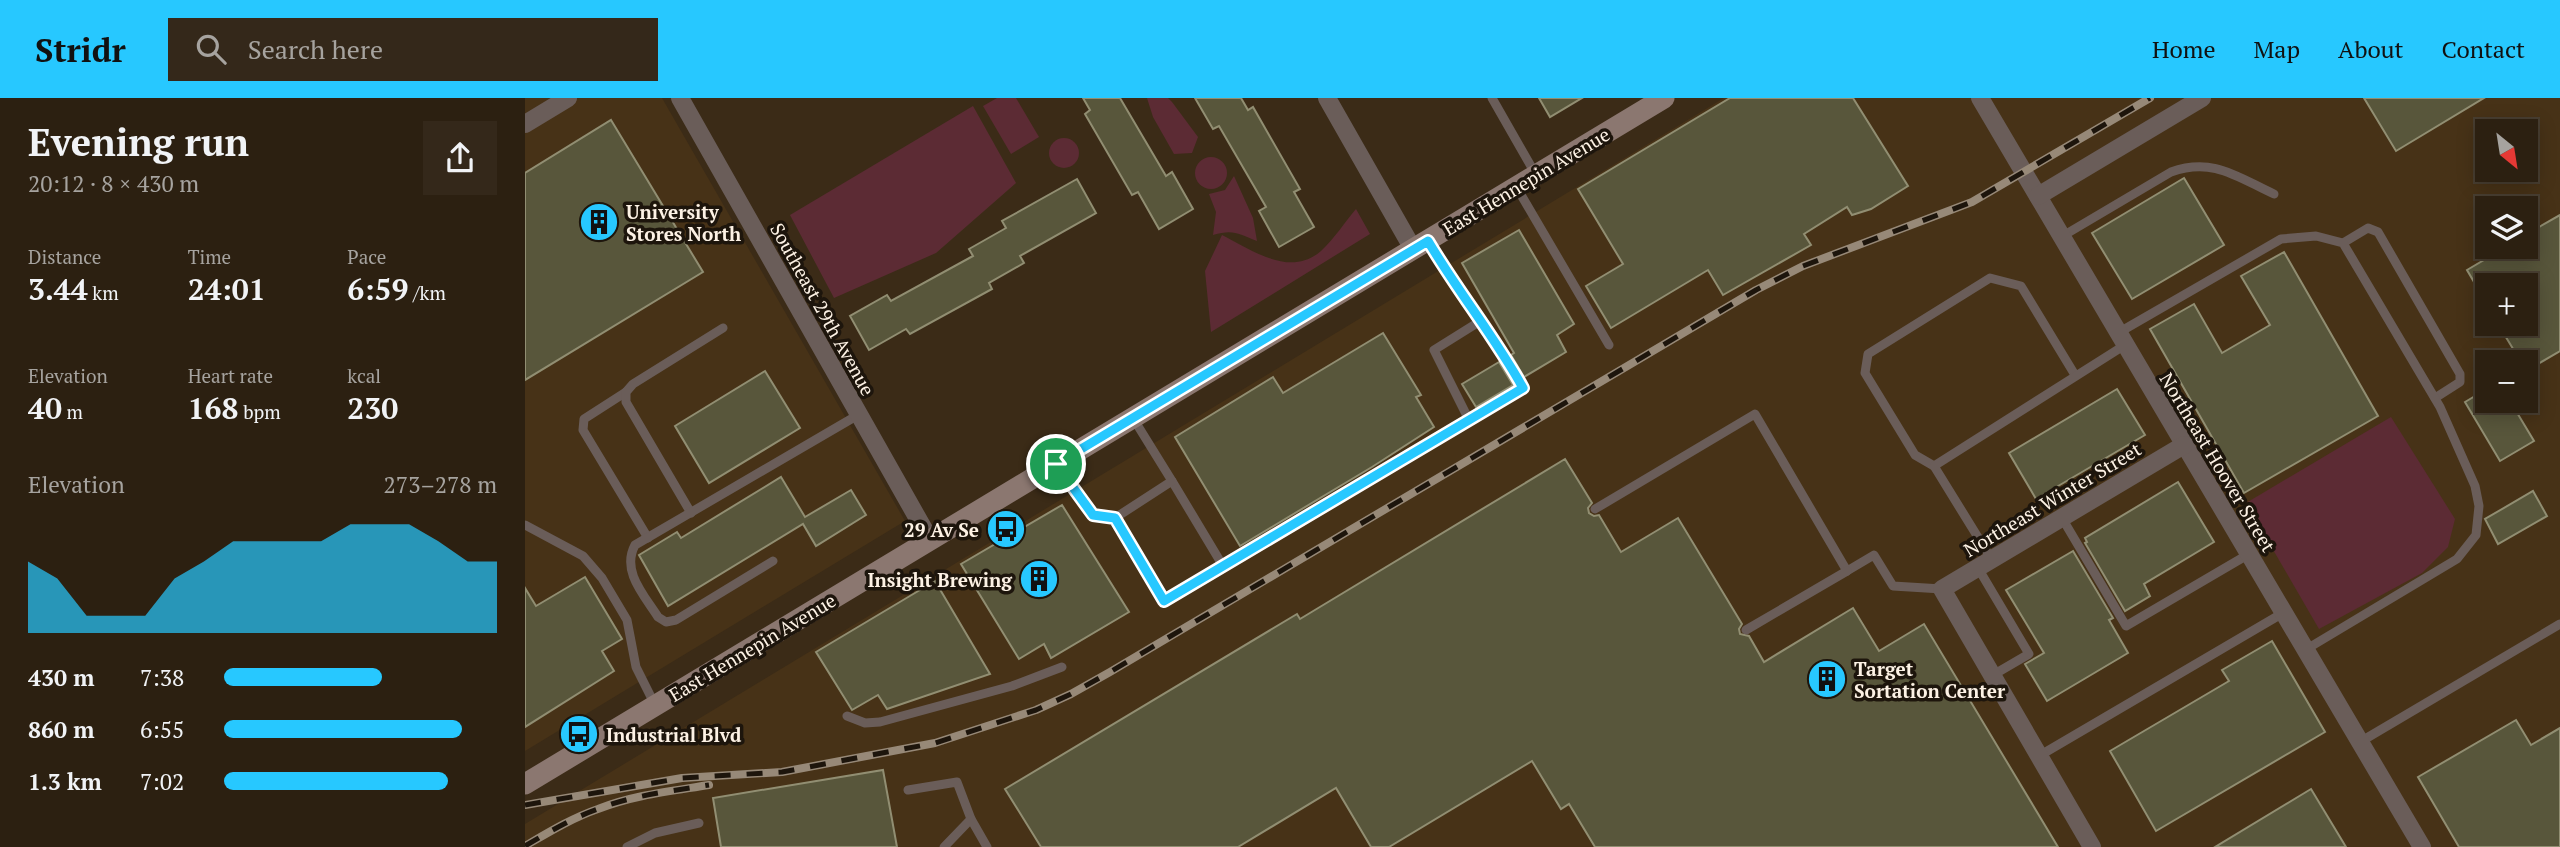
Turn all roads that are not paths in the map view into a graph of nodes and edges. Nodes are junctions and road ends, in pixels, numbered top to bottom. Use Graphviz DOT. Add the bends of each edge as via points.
graph roads {
  1 [pos="568,98"];
  2 [pos="680,98"];
  3 [pos="1327,98"];
  4 [pos="1492,98"];
  5 [pos="1980,98"];
  6 [pos="2202,98"];
  7 [pos="1658,99"];
  8 [pos="527,119"];
  9 [pos="1536,175"];
  10 [pos="1517,187"];
  11 [pos="2274,194"];
  12 [pos="2038,196"];
  13 [pos="2061,237"];
  14 [pos="2343,243"];
  15 [pos="1420,245"];
  16 [pos="1482,320"];
  17 [pos="723,328"];
  18 [pos="2122,339"];
  19 [pos="1609,345"];
  20 [pos="2075,375"];
  21 [pos="626,392"];
  22 [pos="2435,398"];
  23 [pos="858,415"];
  24 [pos="1133,418"];
  25 [pos="1469,420"];
  26 [pos="2184,445"];
  27 [pos="1056,464"];
  28 [pos="1934,466"];
  29 [pos="1172,481"];
  30 [pos="1595,509"];
  31 [pos="691,513"];
  32 [pos="2062,517"];
  33 [pos="1115,518"];
  34 [pos="525,525"];
  35 [pos="648,538"];
  36 [pos="930,540"];
  37 [pos="2249,554"];
  38 [pos="773,561"];
  39 [pos="1985,564"];
  40 [pos="1223,566"];
  41 [pos="1847,571"];
  42 [pos="1942,589"];
  43 [pos="2283,613"];
  44 [pos="2560,624"];
  45 [pos="1746,631"];
  46 [pos="2305,650"];
  47 [pos="1062,667"];
  48 [pos="1993,675"];
  49 [pos="655,705"];
  50 [pos="847,716"];
  51 [pos="2360,742"];
  52 [pos="2039,756"];
  53 [pos="525,784"];
  54 [pos="908,790"];
  55 [pos="971,819"];
  56 [pos="699,823"];
  57 [pos="627,847"];
  58 [pos="944,847"];
  59 [pos="987,847"];
  60 [pos="2092,847"];
  61 [pos="2422,847"];
  1 -- 8 [label="street"];
  2 -- 23 [label="street, Southeast 29th Avenue"];
  3 -- 15 [label="street"];
  4 -- 9 [label="lane"];
  5 -- 12 [label="street, Northeast Hoover Street"];
  6 -- 12 [label="street"];
  7 -- 9 [label="main road, East Hennepin Avenue"];
  9 -- 10 [label="main road, East Hennepin Avenue"];
  10 -- 15 [label="main road, East Hennepin Avenue"];
  10 -- 19 [label="lane"];
  11 -- 13 [label="lane" via="2220,169 2190,165"];
  12 -- 13 [label="street, Northeast Hoover Street"];
  13 -- 18 [label="street, Northeast Hoover Street"];
  14 -- 18 [label="lane" via="2316,236 2281,239"];
  14 -- 22 [label="lane"];
  14 -- 22 [label="lane" via="2368,228 2378,232 2460,374 2460,382"];
  15 -- 16 [label="lane"];
  15 -- 24 [label="main road, East Hennepin Avenue"];
  16 -- 25 [label="lane" via="1434,350"];
  16 -- 25 [label="lane" via="1523,388"];
  17 -- 21 [label="lane"];
  18 -- 20 [label="lane"];
  18 -- 26 [label="street, Northeast Hoover Street"];
  20 -- 28 [label="lane"];
  20 -- 28 [label="lane" via="2021,286 1990,278 1868,354 1865,373 1915,455"];
  21 -- 31 [label="lane" via="626,402"];
  21 -- 35 [label="lane" via="584,419 583,430"];
  22 -- 46 [label="lane" via="2475,486 2479,506 2476,535 2457,559"];
  23 -- 31 [label="lane"];
  23 -- 36 [label="street, Southeast 29th Avenue"];
  24 -- 27 [label="main road, East Hennepin Avenue"];
  24 -- 29 [label="lane"];
  25 -- 40 [label="lane"];
  26 -- 32 [label="street, Northeast Winter Street"];
  26 -- 37 [label="street, Northeast Hoover Street"];
  27 -- 33 [label="lane" via="1093,515"];
  27 -- 36 [label="main road, East Hennepin Avenue"];
  28 -- 39 [label="lane"];
  29 -- 33 [label="lane"];
  29 -- 40 [label="lane"];
  30 -- 41 [label="lane" via="1755,414"];
  31 -- 35 [label="lane"];
  32 -- 37 [label="lane" via="2126,626"];
  32 -- 39 [label="street, Northeast Winter Street"];
  33 -- 40 [label="lane" via="1164,601"];
  34 -- 49 [label="lane" via="583,556 602,578 627,620 636,667"];
  35 -- 38 [label="lane" via="635,545 629,566 658,617 666,622"];
  36 -- 49 [label="main road, East Hennepin Avenue"];
  37 -- 43 [label="street, Northeast Hoover Street"];
  39 -- 42 [label="street, Northeast Winter Street"];
  39 -- 48 [label="lane" via="2029,654"];
  41 -- 42 [label="lane" via="1874,555 1893,586"];
  41 -- 45 [label="lane"];
  42 -- 48 [label="street"];
  43 -- 46 [label="street, Northeast Hoover Street"];
  43 -- 52 [label="lane"];
  44 -- 51 [label="lane"];
  46 -- 51 [label="street, Northeast Hoover Street"];
  47 -- 50 [label="lane" via="1012,686 880,722 865,723"];
  48 -- 52 [label="street"];
  49 -- 53 [label="main road, East Hennepin Avenue"];
  51 -- 61 [label="street, Northeast Hoover Street"];
  52 -- 60 [label="street"];
  54 -- 55 [label="lane" via="957,782"];
  55 -- 58 [label="lane"];
  55 -- 59 [label="lane"];
  56 -- 57 [label="lane" via="655,832"];
}
